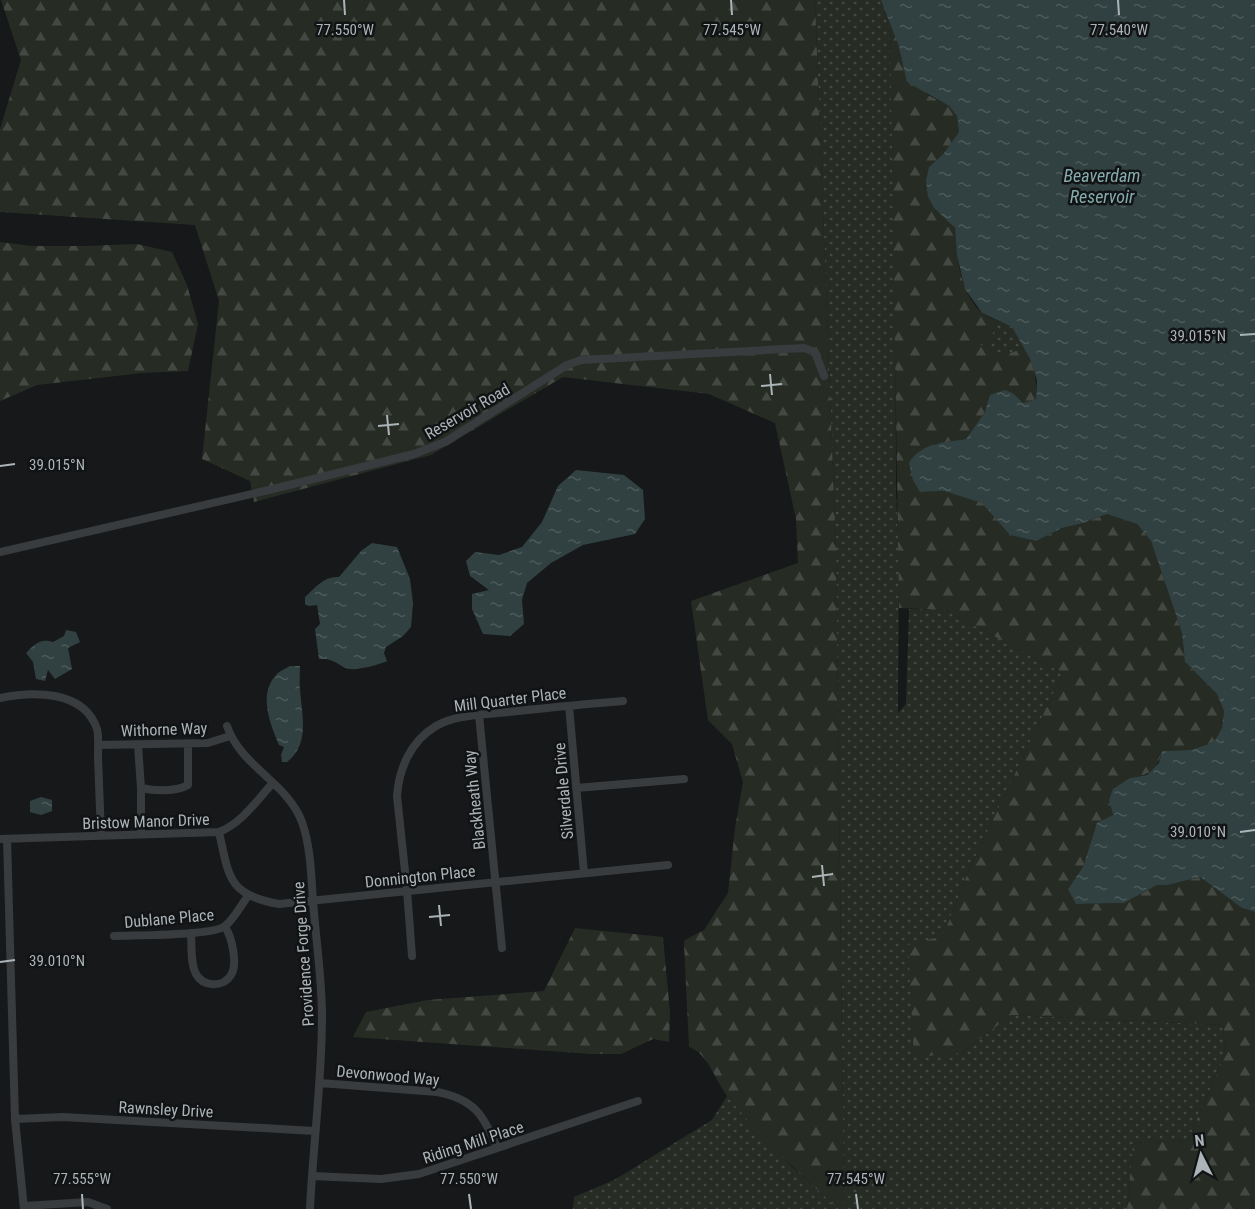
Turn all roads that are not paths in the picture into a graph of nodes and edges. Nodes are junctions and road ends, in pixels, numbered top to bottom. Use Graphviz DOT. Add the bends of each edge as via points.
graph roads {
  1 [pos="824,376"];
  2 [pos="0,552"];
  3 [pos="0,698"];
  4 [pos="623,701"];
  5 [pos="569,706"];
  6 [pos="479,715"];
  7 [pos="227,726"];
  8 [pos="230,736"];
  9 [pos="189,744"];
  10 [pos="98,745"];
  11 [pos="138,745"];
  12 [pos="684,779"];
  13 [pos="273,783"];
  14 [pos="141,788"];
  15 [pos="576,788"];
  16 [pos="219,832"];
  17 [pos="141,834"];
  18 [pos="101,836"];
  19 [pos="4,839"];
  20 [pos="668,865"];
  21 [pos="584,873"];
  22 [pos="496,882"];
  23 [pos="407,890"];
  24 [pos="248,896"];
  25 [pos="313,900"];
  26 [pos="225,927"];
  27 [pos="191,933"];
  28 [pos="114,936"];
  29 [pos="502,948"];
  30 [pos="412,956"];
  31 [pos="0,1004"];
  32 [pos="11,1004"];
  33 [pos="320,1083"];
  34 [pos="638,1101"];
  35 [pos="15,1119"];
  36 [pos="315,1131"];
  37 [pos="497,1148"];
  38 [pos="312,1176"];
  39 [pos="24,1207"];
  40 [pos="107,1209"];
  41 [pos="310,1209"];
  1 -- 2 [label="street, Reservoir Road" via="815,352 804,348 581,360 445,442 414,454"];
  3 -- 10 [label="street" via="52,695 69,700 86,710 97,730"];
  4 -- 5 [label="street, Mill Quarter Place"];
  5 -- 6 [label="street, Mill Quarter Place"];
  5 -- 15 [label="street, Silverdale Drive"];
  6 -- 22 [label="street, Blackheath Way"];
  6 -- 23 [label="street, Mill Quarter Place" via="435,726 422,737 404,765 397,796"];
  7 -- 8 [label="street, Providence Forge Drive"];
  8 -- 9 [label="street, Withorne Way"];
  8 -- 13 [label="street, Providence Forge Drive" via="243,756"];
  9 -- 11 [label="street, Withorne Way"];
  9 -- 14 [label="street" via="188,785 182,789"];
  10 -- 11 [label="street, Withorne Way"];
  10 -- 18 [label="street"];
  11 -- 14 [label="street"];
  12 -- 15 [label="street"];
  13 -- 16 [label="street, Bristow Manor Drive" via="240,819"];
  13 -- 25 [label="street, Providence Forge Drive" via="298,811 309,850"];
  14 -- 17 [label="street"];
  15 -- 21 [label="street, Silverdale Drive"];
  16 -- 17 [label="street, Bristow Manor Drive"];
  16 -- 24 [label="street" via="227,867 236,885"];
  17 -- 18 [label="street, Bristow Manor Drive"];
  18 -- 19 [label="street, Bristow Manor Drive"];
  19 -- 32 [label="street"];
  20 -- 21 [label="street, Donnington Place"];
  21 -- 22 [label="street, Donnington Place"];
  22 -- 23 [label="street, Donnington Place"];
  22 -- 29 [label="street, Blackheath Way"];
  23 -- 25 [label="street, Donnington Place"];
  23 -- 30 [label="street, Mill Quarter Place"];
  24 -- 25 [label="street, Donnington Place" via="279,904"];
  24 -- 26 [label="street, Dublane Place"];
  25 -- 33 [label="street, Providence Forge Drive" via="321,995"];
  26 -- 27 [label="street, Dublane Place"];
  26 -- 27 [label="street" via="231,935 234,969 219,984 206,983 197,976"];
  27 -- 28 [label="street, Dublane Place"];
  31 -- 32 [label="street"];
  32 -- 35 [label="street"];
  33 -- 36 [label="street, Providence Forge Drive"];
  33 -- 37 [label="street, Devonwood Way" via="452,1095 480,1114"];
  34 -- 37 [label="street, Riding Mill Place"];
  35 -- 36 [label="street, Rawnsley Drive" via="63,1117"];
  35 -- 39 [label="street"];
  36 -- 38 [label="street, Providence Forge Drive"];
  37 -- 38 [label="street, Riding Mill Place" via="402,1177 364,1180"];
  38 -- 41 [label="street, Providence Forge Drive"];
  39 -- 40 [label="street" via="88,1202"];
}
